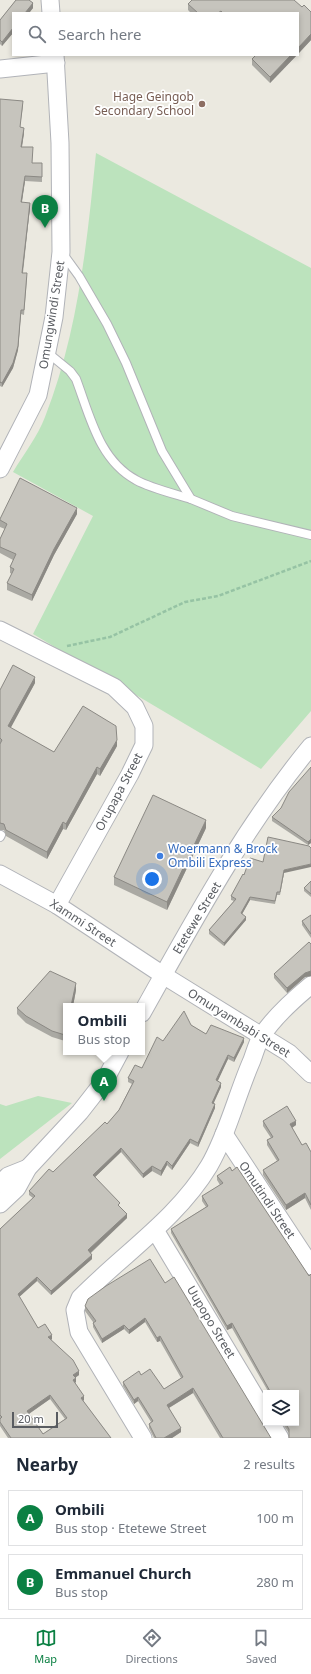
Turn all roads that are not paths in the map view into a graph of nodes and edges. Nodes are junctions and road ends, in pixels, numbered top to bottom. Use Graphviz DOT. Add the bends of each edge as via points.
graph roads {
  1 [pos="50,0"];
  2 [pos="51,12"];
  3 [pos="56,59"];
  4 [pos="0,69"];
  5 [pos="61,252"];
  6 [pos="48,353"];
  7 [pos="0,469"];
  8 [pos="191,499"];
  9 [pos="311,536"];
  10 [pos="0,630"];
  11 [pos="311,746"];
  12 [pos="0,874"];
  13 [pos="57,905"];
  14 [pos="164,975"];
  15 [pos="311,985"];
  16 [pos="145,1008"];
  17 [pos="261,1037"];
  18 [pos="118,1055"];
  19 [pos="311,1074"];
  20 [pos="224,1134"];
  21 [pos="28,1168"];
  22 [pos="0,1184"];
  23 [pos="0,1204"];
  24 [pos="155,1230"];
  25 [pos="311,1266"];
  26 [pos="263,1410"];
  27 [pos="273,1426"];
  28 [pos="143,1438"];
  29 [pos="280,1438"];
  1 -- 2 [label="street"];
  3 -- 4 [label="street"];
  3 -- 5 [label="street, Omungwindi Street"];
  5 -- 6 [label="street, Omungwindi Street"];
  5 -- 8 [label="lane" via="108,324 162,452"];
  6 -- 7 [label="street, Omungwindi Street" via="38,395"];
  6 -- 8 [label="lane" via="76,379 100,445 113,463 136,481"];
  8 -- 9 [label="lane" via="232,516"];
  10 -- 13 [label="street, Orupapa Street" via="114,687 135,707 144,726 144,745 130,774"];
  11 -- 14 [label="street, Etetewe Street" via="281,782 246,835"];
  12 -- 13 [label="street, Xammi Street"];
  13 -- 14 [label="street, Xammi Street"];
  14 -- 16 [label="street, Etetewe Street"];
  14 -- 17 [label="street, Omuryambabi Street"];
  15 -- 17 [label="street" via="294,998"];
  17 -- 19 [label="street, Omuryambabi Street" via="289,1053"];
  17 -- 20 [label="street"];
  18 -- 21 [label="street" via="105,1080 80,1112"];
  20 -- 24 [label="street" via="208,1166 188,1194"];
  20 -- 25 [label="street, Omutindi Street"];
  21 -- 22 [label="street" via="8,1176"];
  21 -- 23 [label="street" via="17,1188"];
  24 -- 26 [label="street, Uupopo Street"];
  24 -- 28 [label="street" via="89,1288 80,1298 75,1310 79,1332"];
  27 -- 29 [label="street"];
}
